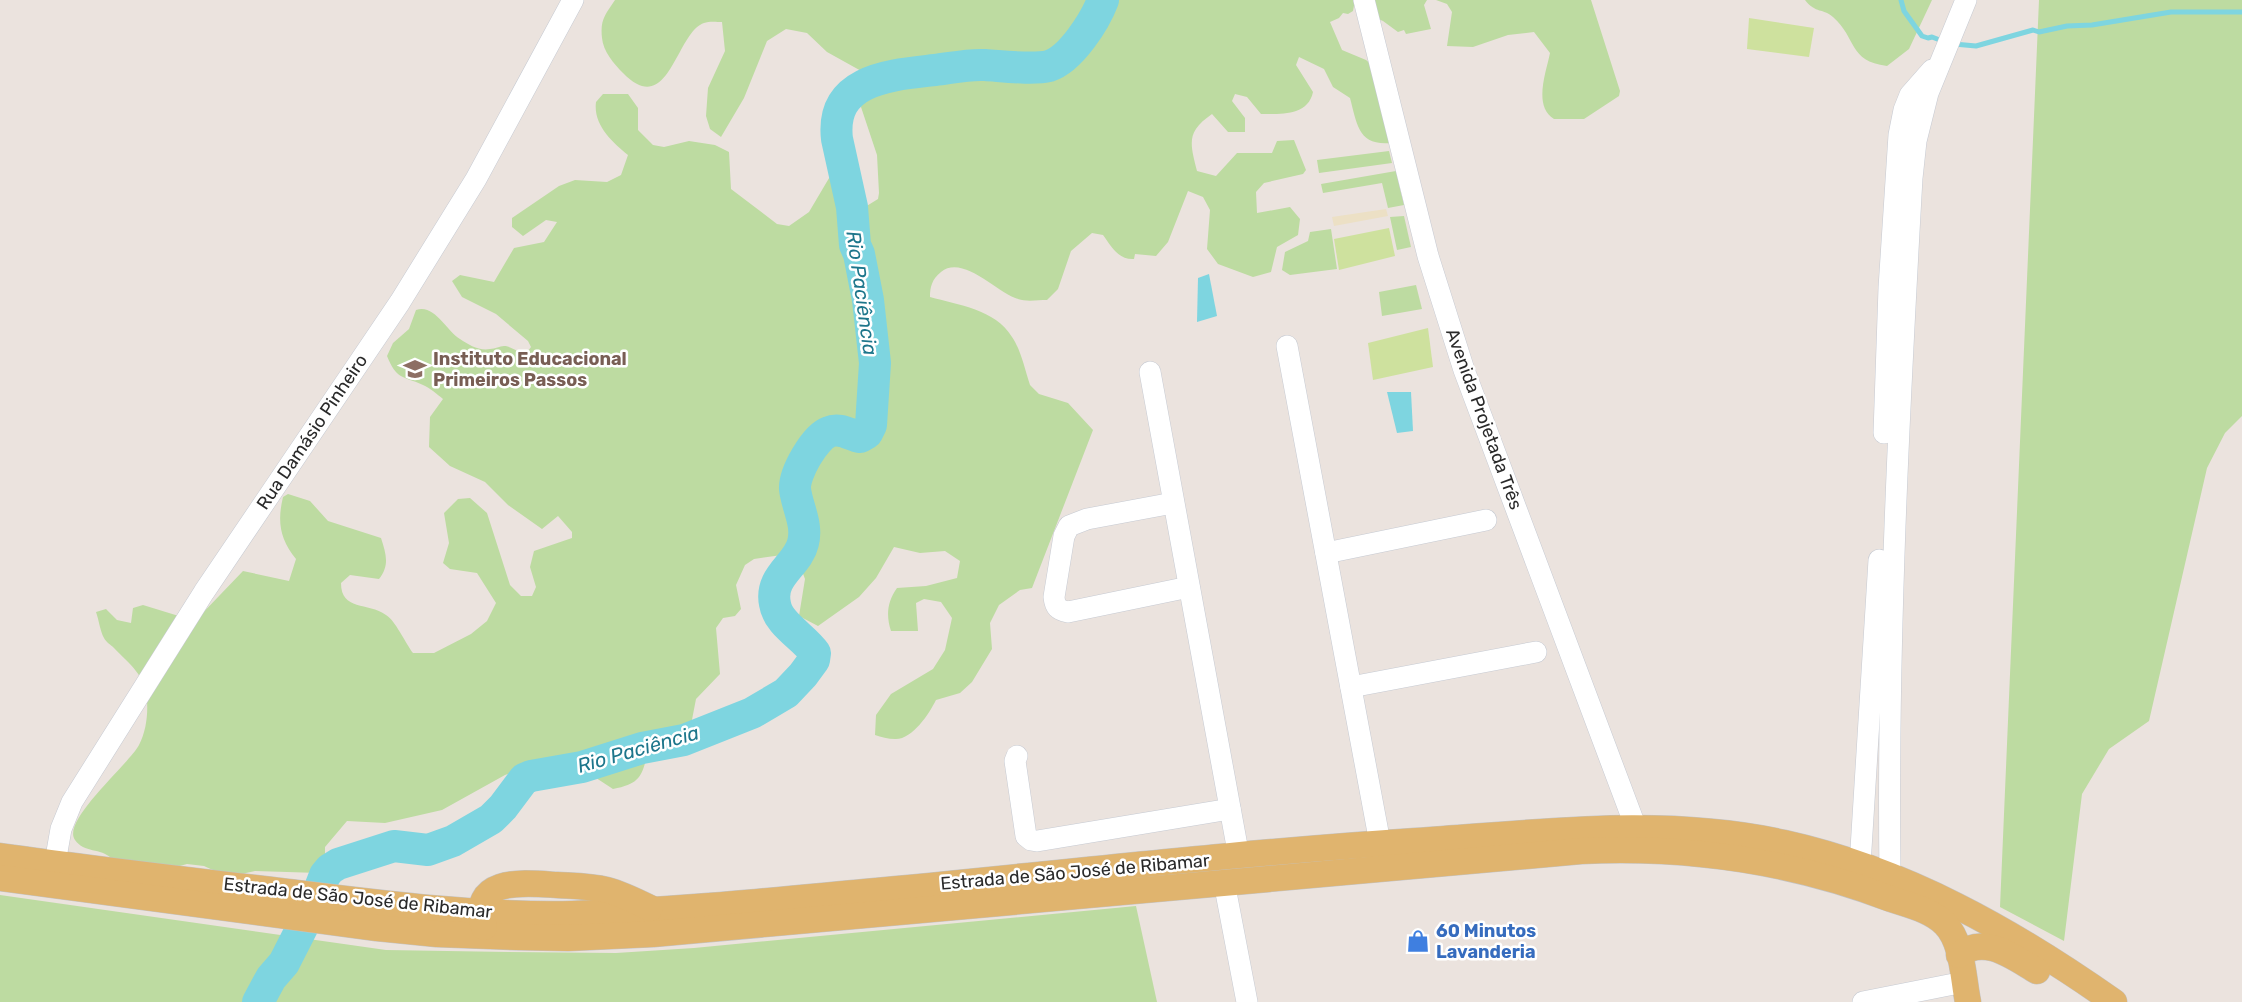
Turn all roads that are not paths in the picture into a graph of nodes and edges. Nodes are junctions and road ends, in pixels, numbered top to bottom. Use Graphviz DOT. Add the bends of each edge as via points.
graph roads {
  1 [pos="573,0"];
  2 [pos="1364,0"];
  3 [pos="1963,7"];
  4 [pos="1287,346"];
  5 [pos="1150,372"];
  6 [pos="1173,502"];
  7 [pos="1486,520"];
  8 [pos="1326,553"];
  9 [pos="1189,587"];
  10 [pos="1536,652"];
  11 [pos="1351,687"];
  12 [pos="1880,700"];
  13 [pos="1017,756"];
  14 [pos="1230,809"];
  15 [pos="1636,828"];
  16 [pos="1380,843"];
  17 [pos="0,856"];
  18 [pos="1239,857"];
  19 [pos="56,864"];
  20 [pos="1860,865"];
  21 [pos="1890,875"];
  22 [pos="0,878"];
  23 [pos="1224,882"];
  24 [pos="285,904"];
  25 [pos="484,924"];
  26 [pos="1959,955"];
  27 [pos="1966,992"];
  28 [pos="1247,1002"];
  29 [pos="1863,1002"];
  30 [pos="2087,1002"];
  31 [pos="2114,1002"];
  1 -- 19 [label="street, Rua Damásio Pinheiro" via="476,179 400,302 204,592 72,802 61,829"];
  2 -- 15 [label="street, Avenida Projetada Três" via="1444,311"];
  3 -- 12 [label="street" via="1928,93 1916,141 1896,322"];
  4 -- 8 [label="street"];
  5 -- 6 [label="street"];
  6 -- 9 [label="street"];
  6 -- 9 [label="street" via="1069,525 1064,536 1055,605 1068,612"];
  7 -- 8 [label="street"];
  8 -- 11 [label="street"];
  9 -- 14 [label="street"];
  10 -- 11 [label="street"];
  11 -- 16 [label="street"];
  12 -- 20 [label="street"];
  12 -- 21 [label="street"];
  13 -- 14 [label="street" via="1026,836 1031,840"];
  14 -- 18 [label="street"];
  15 -- 16 [label="main road, Estrada de São José de Ribamar"];
  15 -- 20 [label="main road, Estrada de São José de Ribamar" via="1747,836"];
  16 -- 18 [label="main road, Estrada de São José de Ribamar"];
  17 -- 19 [label="main road, Estrada de São José de Ribamar"];
  18 -- 25 [label="main road, Estrada de São José de Ribamar" via="653,910 606,890 516,883 492,891 483,903"];
  19 -- 24 [label="main road, Estrada de São José de Ribamar"];
  20 -- 21 [label="main road, Estrada de São José de Ribamar"];
  21 -- 31 [label="main road, Estrada de São José de Ribamar" via="1995,925"];
  22 -- 24 [label="main road, Estrada de São José de Ribamar"];
  23 -- 25 [label="main road, Estrada de São José de Ribamar" via="652,934 568,938"];
  23 -- 26 [label="main road, Estrada de São José de Ribamar" via="1581,851 1698,853 1789,867 1922,910 1944,924 1954,936"];
  23 -- 28 [label="street"];
  24 -- 25 [label="main road, Estrada de São José de Ribamar"];
  26 -- 27 [label="main road, Estrada de São José de Ribamar"];
  26 -- 30 [label="main road" via="1978,945 1991,947"];
  27 -- 29 [label="street"];
}
